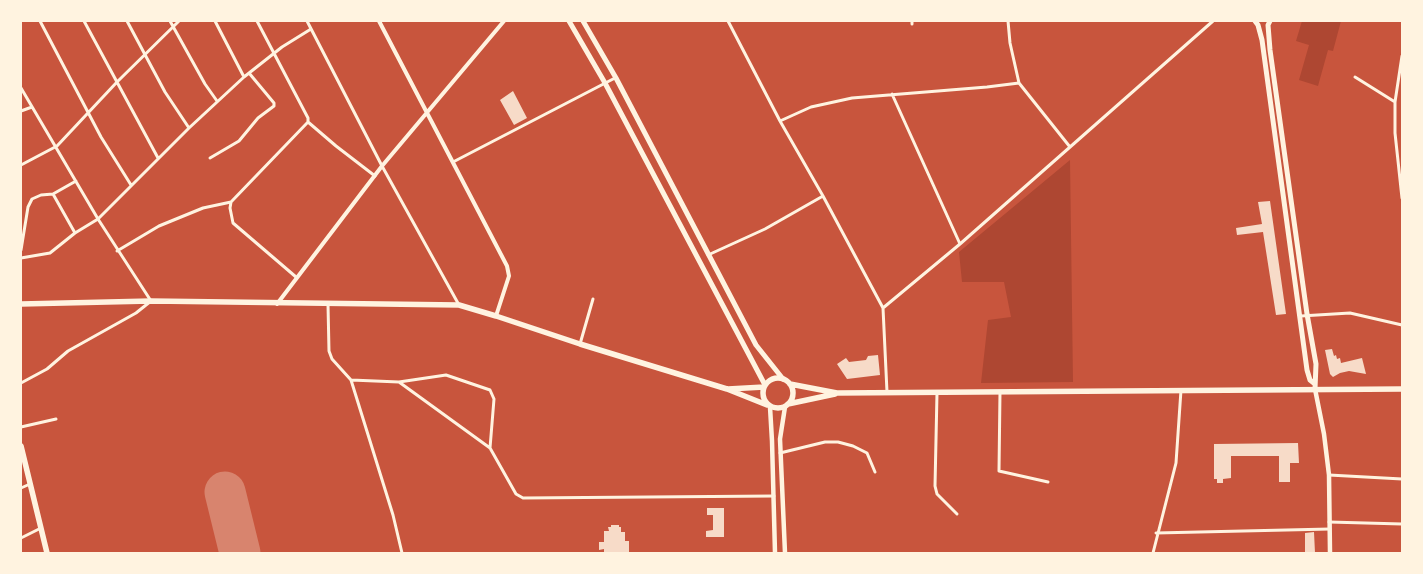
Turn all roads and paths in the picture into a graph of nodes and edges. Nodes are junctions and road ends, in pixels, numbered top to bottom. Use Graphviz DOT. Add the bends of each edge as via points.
graph roads {
  1 [pos="40,21"];
  2 [pos="84,21"];
  3 [pos="127,21"];
  4 [pos="170,21"];
  5 [pos="179,21"];
  6 [pos="215,21"];
  7 [pos="257,21"];
  8 [pos="307,21"];
  9 [pos="379,21"];
  10 [pos="504,21"];
  11 [pos="568,21"];
  12 [pos="583,21"];
  13 [pos="728,21"];
  14 [pos="1008,21"];
  15 [pos="1213,21"];
  16 [pos="1255,21"];
  17 [pos="1270,21"];
  18 [pos="173,27"];
  19 [pos="311,29"];
  20 [pos="274,53"];
  21 [pos="145,55"];
  22 [pos="1402,56"];
  23 [pos="249,73"];
  24 [pos="1356,77"];
  25 [pos="244,78"];
  26 [pos="616,78"];
  27 [pos="118,82"];
  28 [pos="605,83"];
  29 [pos="1019,83"];
  30 [pos="21,88"];
  31 [pos="892,94"];
  32 [pos="218,101"];
  33 [pos="1396,102"];
  34 [pos="32,107"];
  35 [pos="21,111"];
  36 [pos="89,111"];
  37 [pos="427,113"];
  38 [pos="780,121"];
  39 [pos="308,122"];
  40 [pos="189,128"];
  41 [pos="1395,133"];
  42 [pos="1402,135"];
  43 [pos="56,146"];
  44 [pos="1070,147"];
  45 [pos="158,158"];
  46 [pos="210,158"];
  47 [pos="453,162"];
  48 [pos="21,165"];
  49 [pos="382,166"];
  50 [pos="374,176"];
  51 [pos="76,181"];
  52 [pos="131,186"];
  53 [pos="54,194"];
  54 [pos="823,196"];
  55 [pos="1402,198"];
  56 [pos="231,202"];
  57 [pos="98,220"];
  58 [pos="75,233"];
  59 [pos="960,244"];
  60 [pos="21,250"];
  61 [pos="117,251"];
  62 [pos="708,255"];
  63 [pos="21,258"];
  64 [pos="296,277"];
  65 [pos="593,299"];
  66 [pos="151,301"];
  67 [pos="21,304"];
  68 [pos="277,304"];
  69 [pos="328,304"];
  70 [pos="459,305"];
  71 [pos="883,308"];
  72 [pos="1304,315"];
  73 [pos="496,316"];
  74 [pos="1402,325"];
  75 [pos="580,344"];
  76 [pos="782,379"];
  77 [pos="351,380"];
  78 [pos="400,382"];
  79 [pos="21,383"];
  80 [pos="790,384"];
  81 [pos="764,386"];
  82 [pos="1315,387"];
  83 [pos="726,389"];
  84 [pos="1402,389"];
  85 [pos="1182,390"];
  86 [pos="937,392"];
  87 [pos="1000,392"];
  88 [pos="837,393"];
  89 [pos="887,393"];
  90 [pos="768,406"];
  91 [pos="787,406"];
  92 [pos="56,419"];
  93 [pos="21,427"];
  94 [pos="21,446"];
  95 [pos="490,448"];
  96 [pos="780,452"];
  97 [pos="875,472"];
  98 [pos="1328,475"];
  99 [pos="1402,479"];
  100 [pos="1048,482"];
  101 [pos="30,484"];
  102 [pos="21,488"];
  103 [pos="774,496"];
  104 [pos="957,514"];
  105 [pos="1329,522"];
  106 [pos="1402,524"];
  107 [pos="41,528"];
  108 [pos="1330,529"];
  109 [pos="1156,533"];
  110 [pos="21,538"];
  111 [pos="47,553"];
  112 [pos="402,553"];
  113 [pos="775,553"];
  114 [pos="785,553"];
  115 [pos="1153,553"];
  116 [pos="1330,553"];
  1 -- 36 [label="street"];
  2 -- 27 [label="street"];
  3 -- 21 [label="street"];
  4 -- 18 [label="street"];
  5 -- 18 [label="street"];
  6 -- 25 [label="street"];
  7 -- 20 [label="street"];
  8 -- 19 [label="street"];
  9 -- 37 [label="street"];
  10 -- 37 [label="street"];
  11 -- 28 [label="main road"];
  12 -- 26 [label="main road"];
  13 -- 38 [label="street"];
  14 -- 29 [label="street"];
  15 -- 44 [label="street"];
  16 -- 72 [label="main road" via="1262,40"];
  17 -- 72 [label="main road" via="1270,50"];
  18 -- 21 [label="street"];
  18 -- 32 [label="street"];
  19 -- 20 [label="street"];
  19 -- 49 [label="street"];
  20 -- 23 [label="street"];
  20 -- 39 [label="street"];
  21 -- 27 [label="street"];
  21 -- 40 [label="street"];
  22 -- 33 [label="street"];
  23 -- 25 [label="street"];
  23 -- 46 [label="street" via="274,106 258,118 239,141"];
  24 -- 33 [label="street"];
  25 -- 32 [label="street"];
  26 -- 28 [label="street"];
  26 -- 62 [label="main road"];
  27 -- 36 [label="street"];
  27 -- 45 [label="street"];
  28 -- 47 [label="street"];
  28 -- 81 [label="main road"];
  29 -- 31 [label="street"];
  29 -- 44 [label="street"];
  30 -- 34 [label="street"];
  31 -- 38 [label="street" via="826,103"];
  31 -- 59 [label="street"];
  32 -- 40 [label="street"];
  33 -- 41 [label="street"];
  34 -- 35 [label="street"];
  34 -- 43 [label="street"];
  36 -- 43 [label="street"];
  36 -- 52 [label="street"];
  37 -- 47 [label="street"];
  37 -- 49 [label="street"];
  38 -- 54 [label="street"];
  39 -- 50 [label="street"];
  39 -- 56 [label="street"];
  40 -- 45 [label="street"];
  41 -- 42 [label="street"];
  41 -- 55 [label="street"];
  43 -- 48 [label="street"];
  43 -- 51 [label="street"];
  44 -- 59 [label="street"];
  45 -- 52 [label="street"];
  47 -- 73 [label="street" via="508,271"];
  49 -- 50 [label="street"];
  49 -- 70 [label="street"];
  50 -- 64 [label="street"];
  51 -- 53 [label="street"];
  51 -- 57 [label="street"];
  52 -- 57 [label="street"];
  53 -- 58 [label="street"];
  53 -- 60 [label="street" via="36,197 30,202"];
  54 -- 62 [label="street" via="765,229"];
  54 -- 71 [label="street"];
  56 -- 61 [label="street" via="202,208 145,233"];
  56 -- 64 [label="street" via="233,223"];
  57 -- 58 [label="street"];
  57 -- 61 [label="street"];
  58 -- 63 [label="street" via="50,252"];
  59 -- 71 [label="street"];
  61 -- 66 [label="street"];
  62 -- 76 [label="main road" via="756,345"];
  64 -- 68 [label="street"];
  65 -- 75 [label="street"];
  66 -- 67 [label="highway"];
  66 -- 68 [label="highway"];
  66 -- 79 [label="street"];
  68 -- 69 [label="highway"];
  69 -- 70 [label="highway"];
  69 -- 77 [label="street" via="329,351"];
  70 -- 73 [label="highway"];
  71 -- 89 [label="street"];
  72 -- 74 [label="street" via="1350,314"];
  72 -- 82 [label="main road" via="1316,364"];
  72 -- 82 [label="main road" via="1307,370"];
  73 -- 75 [label="highway"];
  75 -- 83 [label="highway"];
  76 -- 80 [label="highway"];
  76 -- 81 [label="highway" via="773,379"];
  77 -- 78 [label="street"];
  77 -- 112 [label="street"];
  78 -- 95 [label="street"];
  78 -- 95 [label="street" via="446,375 490,390 494,399"];
  80 -- 88 [label="highway"];
  80 -- 91 [label="highway" via="793,392"];
  81 -- 83 [label="highway"];
  81 -- 90 [label="highway" via="762,394"];
  82 -- 84 [label="highway"];
  82 -- 85 [label="highway"];
  82 -- 98 [label="main road"];
  83 -- 90 [label="highway"];
  85 -- 87 [label="highway"];
  85 -- 109 [label="street" via="1176,463"];
  86 -- 87 [label="highway"];
  86 -- 89 [label="highway"];
  86 -- 104 [label="street" via="935,486 937,494"];
  87 -- 100 [label="street" via="999,471"];
  88 -- 89 [label="highway"];
  88 -- 91 [label="highway"];
  90 -- 91 [label="highway" via="777,409"];
  90 -- 103 [label="main road"];
  91 -- 96 [label="main road"];
  92 -- 93 [label="street"];
  94 -- 101 [label="highway"];
  95 -- 103 [label="street" via="516,494 523,498"];
  96 -- 97 [label="street" via="838,442 867,453"];
  96 -- 114 [label="main road"];
  98 -- 99 [label="street"];
  98 -- 105 [label="main road"];
  101 -- 102 [label="street"];
  101 -- 107 [label="highway"];
  103 -- 113 [label="main road"];
  105 -- 106 [label="street"];
  105 -- 108 [label="main road"];
  107 -- 110 [label="street"];
  107 -- 111 [label="highway"];
  108 -- 109 [label="street"];
  108 -- 116 [label="main road"];
  109 -- 115 [label="street"];
}
